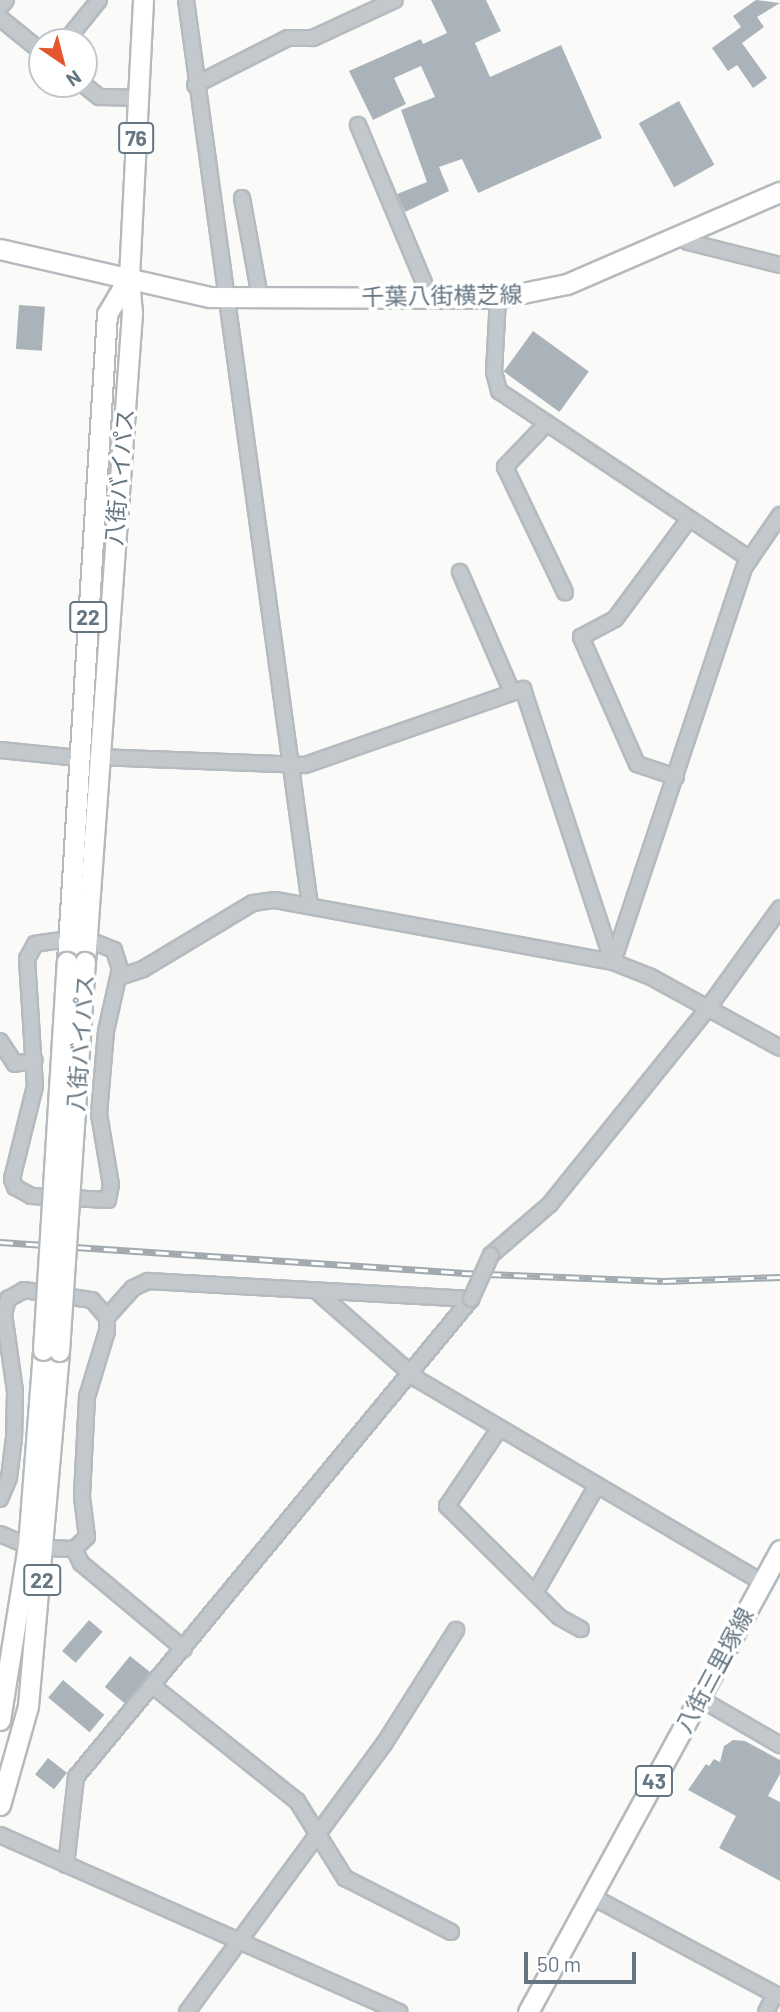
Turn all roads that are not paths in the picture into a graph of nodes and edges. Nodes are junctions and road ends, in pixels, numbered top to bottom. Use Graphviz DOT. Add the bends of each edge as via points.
graph roads {
  1 [pos="6,0"];
  2 [pos="99,0"];
  3 [pos="143,0"];
  4 [pos="186,0"];
  5 [pos="395,0"];
  6 [pos="0,7"];
  7 [pos="0,18"];
  8 [pos="76,28"];
  9 [pos="28,41"];
  10 [pos="195,85"];
  11 [pos="98,96"];
  12 [pos="138,98"];
  13 [pos="358,125"];
  14 [pos="780,192"];
  15 [pos="242,198"];
  16 [pos="681,235"];
  17 [pos="0,248"];
  18 [pos="780,265"];
  19 [pos="128,277"];
  20 [pos="223,297"];
  21 [pos="260,297"];
  22 [pos="430,297"];
  23 [pos="498,298"];
  24 [pos="547,423"];
  25 [pos="780,515"];
  26 [pos="688,519"];
  27 [pos="750,559"];
  28 [pos="460,572"];
  29 [pos="565,593"];
  30 [pos="512,692"];
  31 [pos="0,750"];
  32 [pos="88,758"];
  33 [pos="290,766"];
  34 [pos="676,777"];
  35 [pos="310,905"];
  36 [pos="780,908"];
  37 [pos="78,939"];
  38 [pos="613,962"];
  39 [pos="119,977"];
  40 [pos="708,1008"];
  41 [pos="0,1041"];
  42 [pos="780,1048"];
  43 [pos="35,1060"];
  44 [pos="320,1294"];
  45 [pos="471,1299"];
  46 [pos="107,1317"];
  47 [pos="411,1372"];
  48 [pos="499,1429"];
  49 [pos="596,1487"];
  50 [pos="1,1492"];
  51 [pos="0,1534"];
  52 [pos="37,1547"];
  53 [pos="74,1549"];
  54 [pos="780,1550"];
  55 [pos="761,1582"];
  56 [pos="535,1593"];
  57 [pos="580,1629"];
  58 [pos="456,1630"];
  59 [pos="184,1649"];
  60 [pos="153,1686"];
  61 [pos="699,1698"];
  62 [pos="0,1720"];
  63 [pos="780,1745"];
  64 [pos="0,1805"];
  65 [pos="319,1834"];
  66 [pos="0,1835"];
  67 [pos="66,1865"];
  68 [pos="591,1896"];
  69 [pos="451,1932"];
  70 [pos="239,1942"];
  71 [pos="777,1995"];
  72 [pos="187,2012"];
  73 [pos="400,2012"];
  74 [pos="528,2012"];
  75 [pos="766,2012"];
  1 -- 6 [label="street"];
  2 -- 8 [label="street"];
  3 -- 12 [label="main road, 八街バイパス / 76"];
  4 -- 10 [label="street"];
  5 -- 10 [label="street" via="313,37 288,38"];
  7 -- 9 [label="street"];
  10 -- 20 [label="street"];
  11 -- 12 [label="street"];
  12 -- 19 [label="main road, 八街バイパス / 76"];
  13 -- 22 [label="street"];
  14 -- 16 [label="main road, 千葉八街横芝線"];
  15 -- 21 [label="street"];
  16 -- 18 [label="street" via="688,242"];
  16 -- 23 [label="main road, 千葉八街横芝線" via="568,284"];
  17 -- 19 [label="main road, 千葉八街横芝線"];
  19 -- 20 [label="main road, 千葉八街横芝線" via="193,295"];
  19 -- 32 [label="main road, 八街バイパス / 22" via="107,314"];
  20 -- 21 [label="main road, 千葉八街横芝線"];
  20 -- 33 [label="street"];
  21 -- 22 [label="main road, 千葉八街横芝線"];
  22 -- 23 [label="main road, 千葉八街横芝線"];
  23 -- 24 [label="street" via="495,381 499,391"];
  24 -- 26 [label="street"];
  24 -- 29 [label="street" via="505,467"];
  25 -- 27 [label="street"];
  26 -- 27 [label="street"];
  26 -- 34 [label="street" via="615,619 581,637 637,764"];
  27 -- 34 [label="street"];
  28 -- 30 [label="street"];
  30 -- 33 [label="street" via="305,765"];
  30 -- 38 [label="street" via="523,689"];
  31 -- 32 [label="street"];
  32 -- 33 [label="street"];
  32 -- 37 [label="main road, 八街バイパス / 22"];
  33 -- 35 [label="street"];
  34 -- 38 [label="street"];
  35 -- 38 [label="street"];
  35 -- 39 [label="street" via="275,900 254,903 143,969"];
  36 -- 40 [label="street"];
  37 -- 39 [label="street" via="114,950"];
  37 -- 43 [label="street" via="35,944 27,959"];
  37 -- 52 [label="main road, 八街バイパス / 22, bridge"];
  38 -- 40 [label="street"];
  39 -- 43 [label="street" via="106,1031 99,1114 111,1185 108,1200 32,1196 15,1187 15,1168 32,1108"];
  40 -- 42 [label="street"];
  40 -- 45 [label="street, bridge" via="550,1204 491,1255"];
  41 -- 43 [label="street" via="15,1064"];
  44 -- 45 [label="street"];
  44 -- 46 [label="street" via="148,1281 133,1288"];
  44 -- 47 [label="street"];
  45 -- 47 [label="street"];
  46 -- 50 [label="street" via="92,1300 24,1290 8,1299 4,1314 14,1415 12,1467"];
  46 -- 53 [label="street" via="87,1397 82,1497 88,1529 83,1543"];
  47 -- 48 [label="street"];
  47 -- 59 [label="street"];
  48 -- 49 [label="street"];
  48 -- 56 [label="street" via="447,1506"];
  49 -- 55 [label="street"];
  49 -- 56 [label="street"];
  51 -- 52 [label="street"];
  52 -- 53 [label="street"];
  52 -- 62 [label="main road, 八街バイパス / 22"];
  52 -- 64 [label="main road, 八街バイパス / 22" via="28,1706"];
  53 -- 59 [label="street" via="81,1563"];
  54 -- 55 [label="main road, 八街三里塚線 / 43"];
  55 -- 61 [label="main road, 八街三里塚線 / 43"];
  56 -- 57 [label="street" via="559,1617"];
  58 -- 65 [label="street" via="384,1744"];
  59 -- 60 [label="street"];
  60 -- 65 [label="street" via="296,1801"];
  60 -- 67 [label="street" via="76,1777"];
  61 -- 63 [label="street"];
  61 -- 68 [label="main road, 八街三里塚線 / 43"];
  65 -- 69 [label="street" via="345,1878"];
  65 -- 70 [label="street"];
  66 -- 67 [label="street"];
  67 -- 70 [label="street"];
  68 -- 71 [label="street"];
  68 -- 74 [label="main road, 八街三里塚線 / 43"];
  70 -- 72 [label="street"];
  70 -- 73 [label="street"];
  71 -- 75 [label="street"];
}
